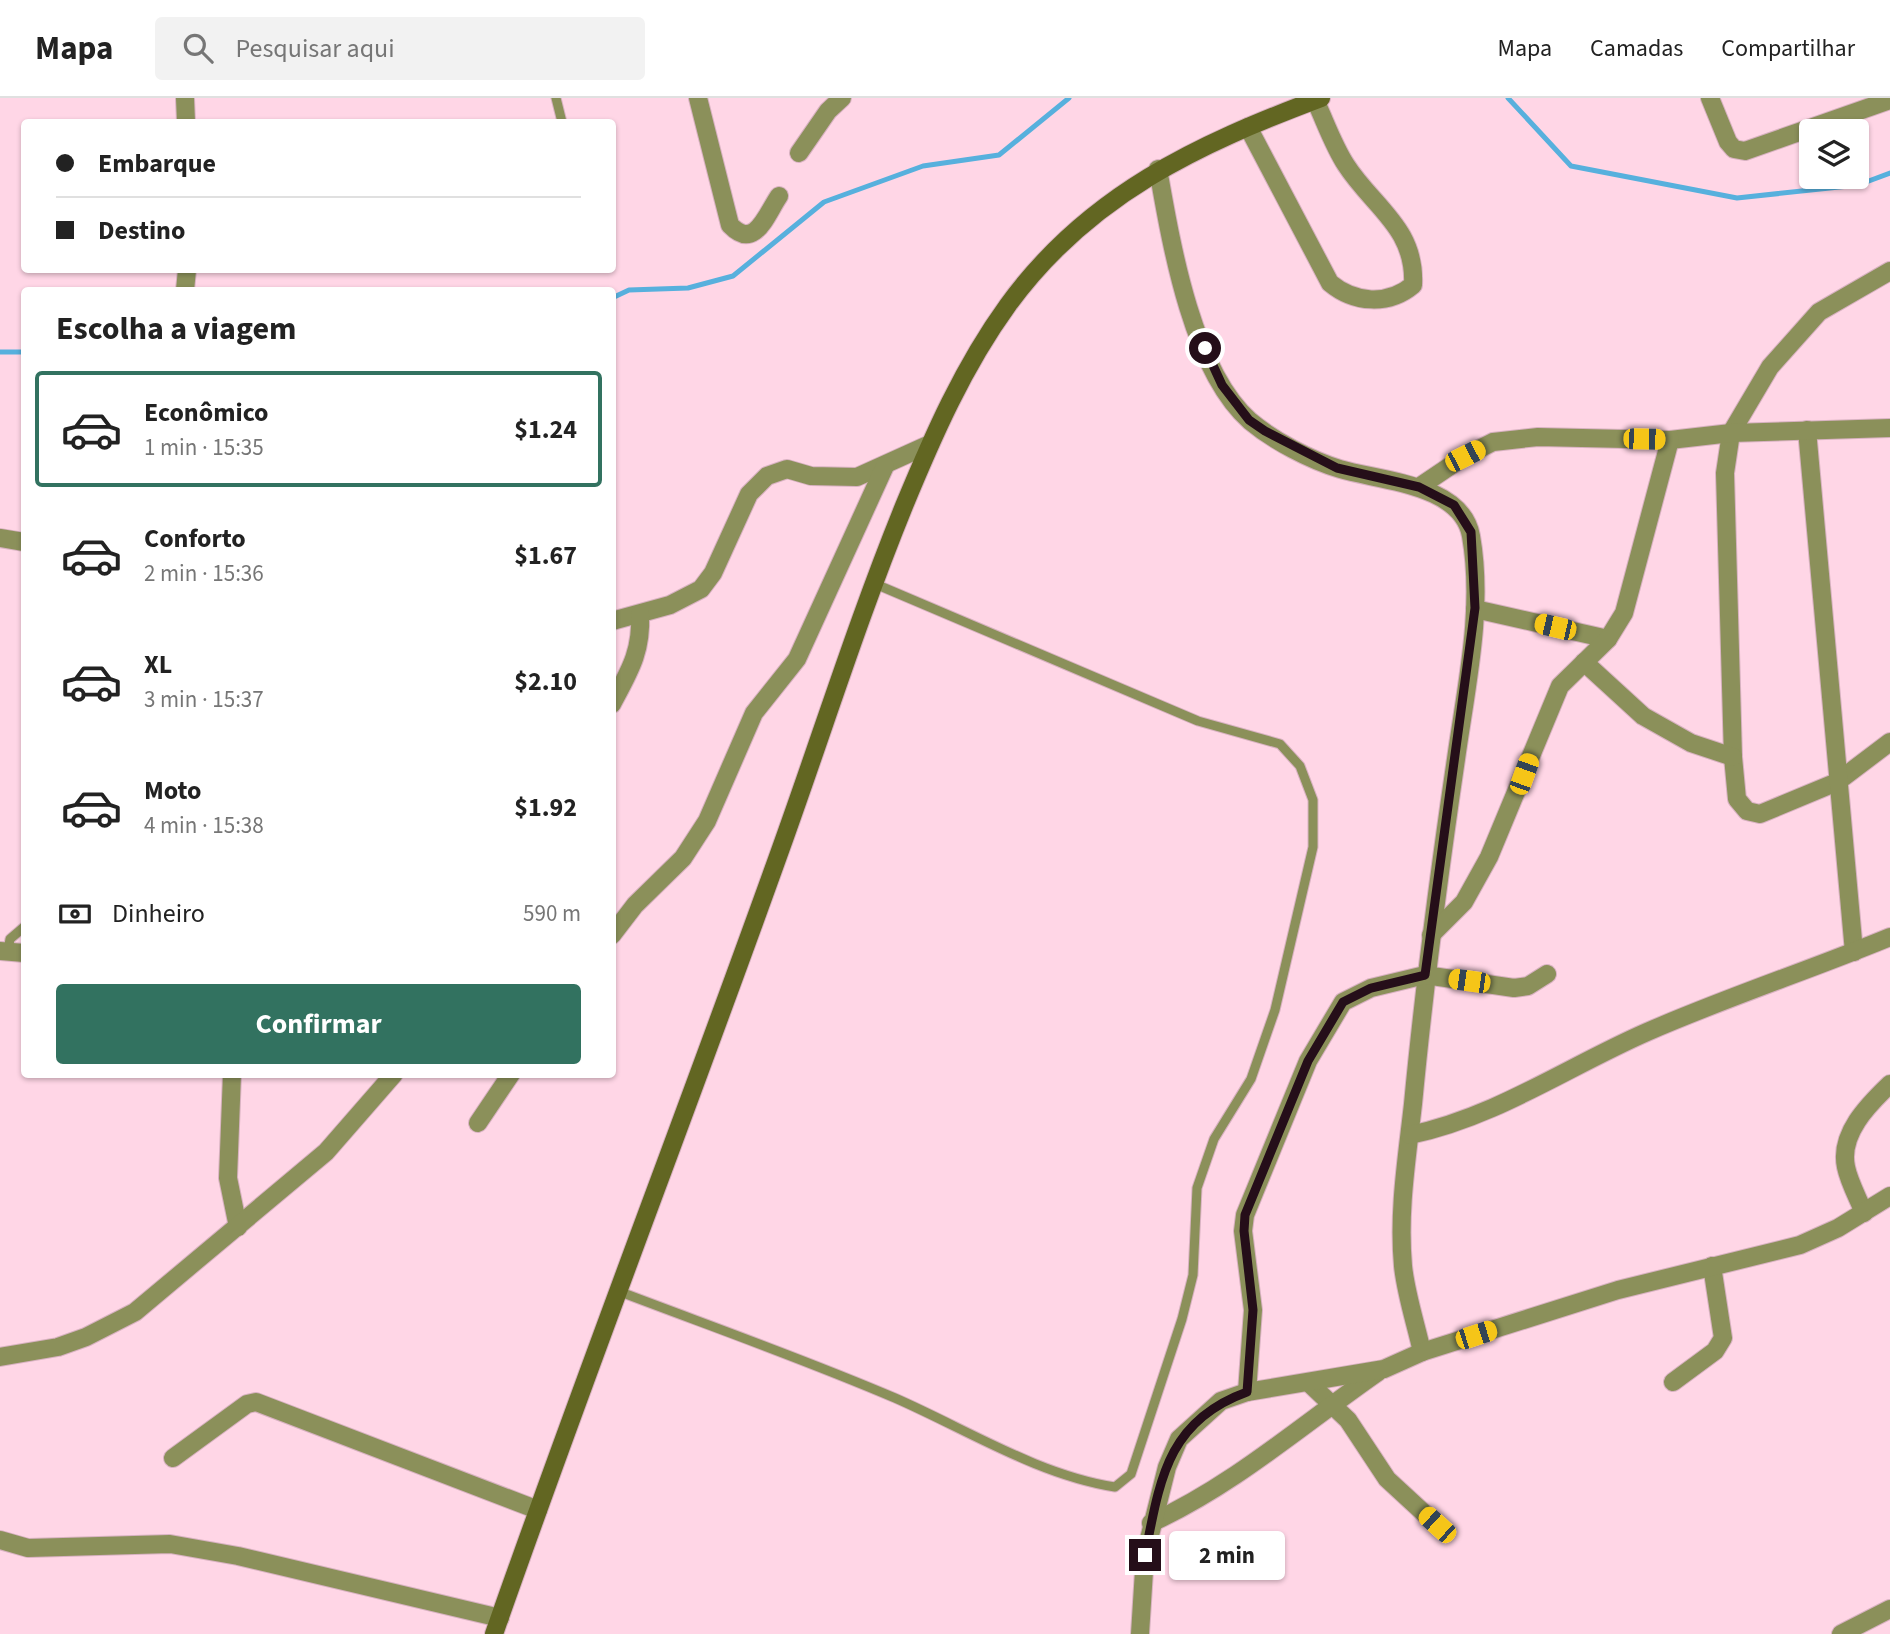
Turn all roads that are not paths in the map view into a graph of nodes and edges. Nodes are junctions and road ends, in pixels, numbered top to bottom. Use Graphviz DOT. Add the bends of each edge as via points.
graph roads {
  1 [pos="185,98"];
  2 [pos="556,98"];
  3 [pos="698,98"];
  4 [pos="842,98"];
  5 [pos="1710,98"];
  6 [pos="1318,99"];
  7 [pos="1890,100"];
  8 [pos="186,119"];
  9 [pos="561,119"];
  10 [pos="1248,127"];
  11 [pos="799,153"];
  12 [pos="1158,169"];
  13 [pos="779,196"];
  14 [pos="1890,271"];
  15 [pos="1890,428"];
  16 [pos="1807,430"];
  17 [pos="1731,433"];
  18 [pos="1670,440"];
  19 [pos="930,444"];
  20 [pos="885,467"];
  21 [pos="1419,487"];
  22 [pos="0,538"];
  23 [pos="21,542"];
  24 [pos="873,583"];
  25 [pos="1475,608"];
  26 [pos="640,614"];
  27 [pos="616,620"];
  28 [pos="1608,639"];
  29 [pos="1584,662"];
  30 [pos="616,696"];
  31 [pos="1890,742"];
  32 [pos="1732,758"];
  33 [pos="1837,782"];
  34 [pos="21,930"];
  35 [pos="616,931"];
  36 [pos="1430,935"];
  37 [pos="1889,941"];
  38 [pos="1854,951"];
  39 [pos="11,952"];
  40 [pos="1548,974"];
  41 [pos="1425,975"];
  42 [pos="232,1078"];
  43 [pos="391,1078"];
  44 [pos="508,1078"];
  45 [pos="1890,1084"];
  46 [pos="478,1123"];
  47 [pos="1410,1135"];
  48 [pos="1890,1196"];
  49 [pos="1864,1213"];
  50 [pos="237,1227"];
  51 [pos="1712,1266"];
  52 [pos="616,1290"];
  53 [pos="1422,1352"];
  54 [pos="0,1357"];
  55 [pos="1384,1368"];
  56 [pos="1673,1382"];
  57 [pos="1309,1383"];
  58 [pos="1247,1392"];
  59 [pos="1332,1405"];
  60 [pos="173,1458"];
  61 [pos="538,1510"];
  62 [pos="1151,1523"];
  63 [pos="1437,1525"];
  64 [pos="0,1540"];
  65 [pos="1890,1609"];
  66 [pos="497,1626"];
  67 [pos="1140,1634"];
  68 [pos="1841,1634"];
  1 -- 8 [label="street"];
  2 -- 9 [label="lane"];
  3 -- 13 [label="street" via="730,225 738,234 748,236"];
  4 -- 11 [label="street"];
  5 -- 7 [label="street" via="1728,142 1734,149 1745,150"];
  6 -- 10 [label="street"];
  6 -- 10 [label="street" via="1344,162 1385,211 1414,262 1413,285 1401,295 1365,300 1330,283"];
  10 -- 12 [label="street"];
  12 -- 19 [label="street" via="1116,196 1067,238 1009,303 957,383"];
  12 -- 21 [label="street" via="1172,248 1196,330 1222,385 1249,420 1282,442 1337,468"];
  14 -- 17 [label="street" via="1819,312 1770,367"];
  15 -- 16 [label="street"];
  16 -- 17 [label="street"];
  16 -- 33 [label="street"];
  17 -- 18 [label="street"];
  17 -- 32 [label="street" via="1725,473"];
  18 -- 21 [label="street" via="1538,437 1493,442"];
  18 -- 28 [label="street" via="1624,613"];
  19 -- 20 [label="street"];
  19 -- 24 [label="street"];
  20 -- 26 [label="street" via="857,477 811,476 786,469 766,476 749,494 701,589"];
  20 -- 35 [label="street" via="797,659 754,713 707,821 683,858"];
  21 -- 25 [label="street" via="1454,505 1471,532"];
  22 -- 23 [label="street"];
  24 -- 52 [label="street" via="780,850"];
  24 -- 52 [label="lane" via="1198,721 1280,744 1300,766 1313,800 1314,847 1275,1010 1251,1079 1214,1139 1197,1188 1193,1275 1131,1474 1115,1487 1089,1483 893,1398"];
  25 -- 28 [label="street"];
  25 -- 36 [label="street"];
  26 -- 27 [label="street"];
  26 -- 30 [label="street" via="637,654"];
  28 -- 29 [label="street"];
  29 -- 32 [label="street" via="1643,716 1691,743"];
  29 -- 36 [label="street" via="1560,686 1489,857 1464,902"];
  31 -- 33 [label="street"];
  32 -- 33 [label="street" via="1737,799 1747,811 1760,814"];
  33 -- 38 [label="street"];
  34 -- 39 [label="lane" via="10,939"];
  36 -- 41 [label="street"];
  37 -- 38 [label="street"];
  38 -- 47 [label="street" via="1647,1032 1495,1108 1448,1127"];
  40 -- 41 [label="street" via="1514,988"];
  41 -- 47 [label="street"];
  41 -- 58 [label="street" via="1371,988 1343,1002 1308,1061 1245,1215 1253,1310"];
  42 -- 50 [label="street" via="229,1178"];
  43 -- 50 [label="street" via="326,1152"];
  44 -- 46 [label="street"];
  45 -- 49 [label="street" via="1856,1121 1847,1142 1846,1166"];
  47 -- 53 [label="street" via="1401,1205 1403,1268"];
  48 -- 49 [label="street"];
  49 -- 51 [label="street" via="1800,1245"];
  50 -- 54 [label="street" via="115,1323 58,1347"];
  51 -- 53 [label="street" via="1618,1290"];
  51 -- 56 [label="street" via="1723,1338 1715,1351"];
  52 -- 61 [label="street"];
  53 -- 55 [label="street"];
  55 -- 57 [label="street"];
  55 -- 59 [label="street"];
  57 -- 58 [label="street"];
  57 -- 59 [label="street"];
  58 -- 62 [label="street" via="1221,1401 1179,1439"];
  59 -- 62 [label="street" via="1237,1476"];
  59 -- 63 [label="street" via="1363,1439 1387,1479"];
  60 -- 61 [label="street" via="247,1404 257,1402"];
  61 -- 66 [label="street"];
  62 -- 67 [label="street"];
  64 -- 66 [label="street" via="28,1548 170,1544 238,1556"];
  65 -- 68 [label="street"];
}
